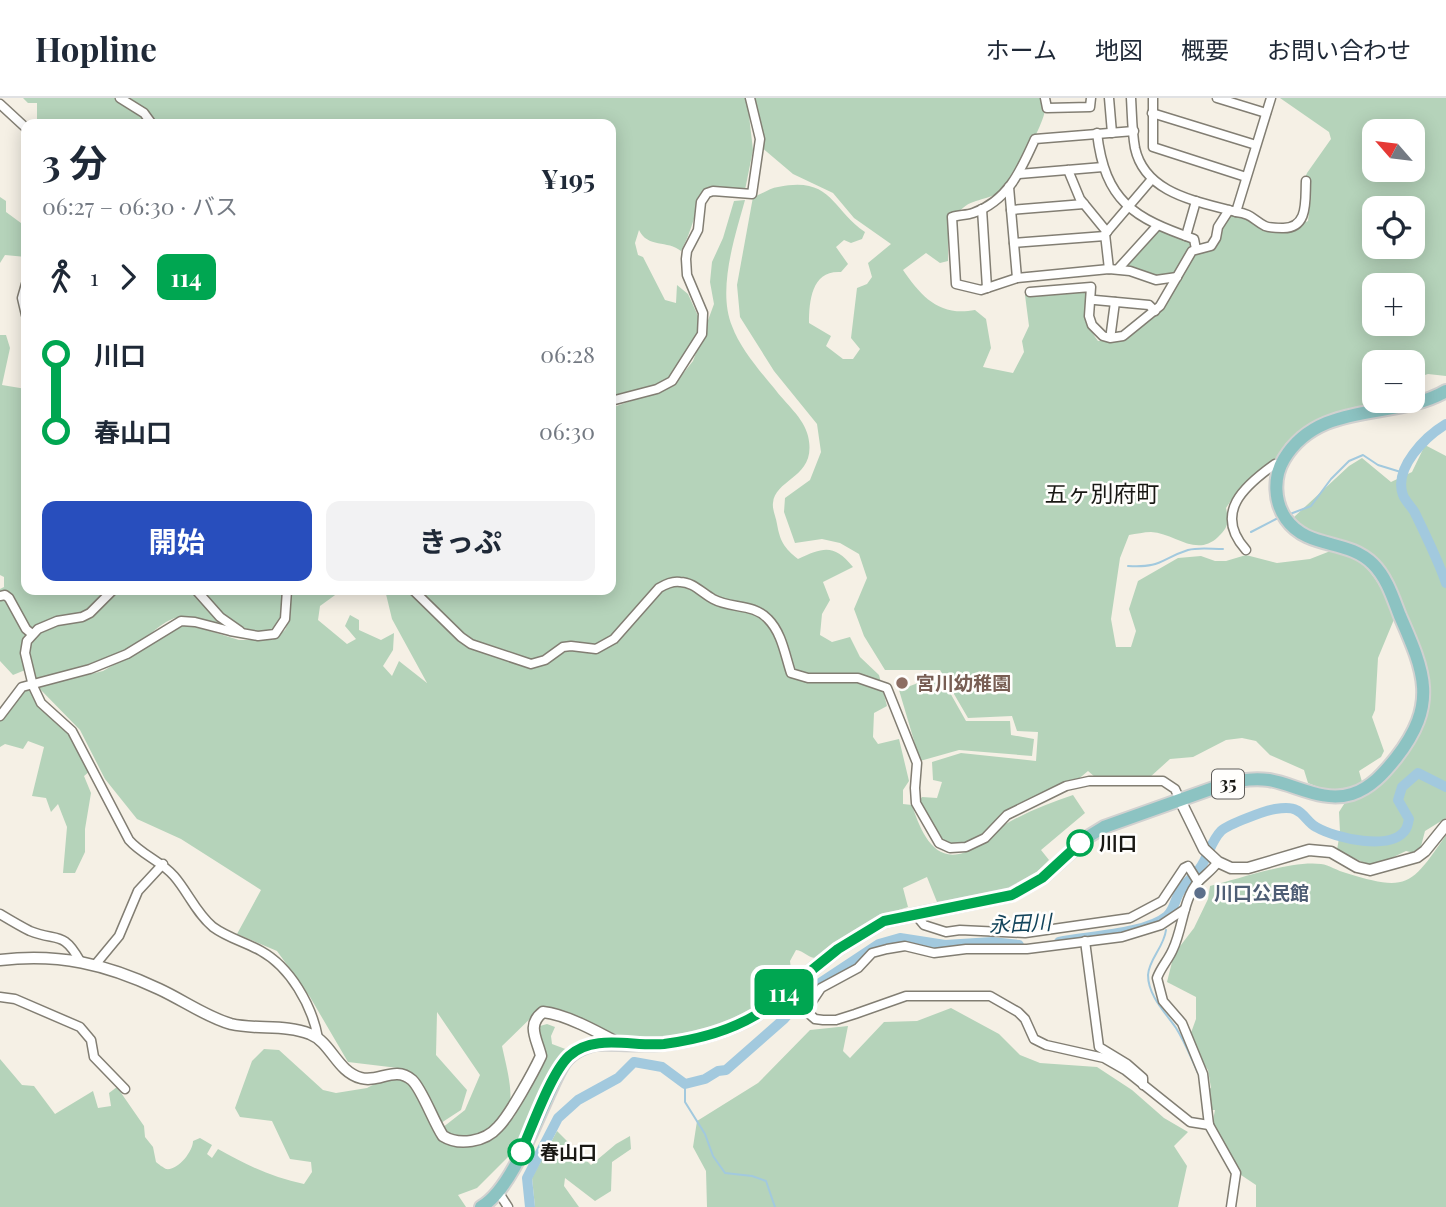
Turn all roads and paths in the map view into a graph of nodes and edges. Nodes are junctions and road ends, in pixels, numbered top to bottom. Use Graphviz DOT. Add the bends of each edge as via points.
graph roads {
  1 [pos="120,98"];
  2 [pos="750,98"];
  3 [pos="1045,98"];
  4 [pos="1091,98"];
  5 [pos="1109,98"];
  6 [pos="1131,98"];
  7 [pos="1153,98"];
  8 [pos="1217,98"];
  9 [pos="1270,98"];
  10 [pos="0,104"];
  11 [pos="1152,113"];
  12 [pos="1266,113"];
  13 [pos="149,119"];
  14 [pos="21,123"];
  15 [pos="1134,131"];
  16 [pos="1112,132"];
  17 [pos="1097,134"];
  18 [pos="1256,145"];
  19 [pos="1103,167"];
  20 [pos="1068,170"];
  21 [pos="1018,174"];
  22 [pos="1246,177"];
  23 [pos="1153,179"];
  24 [pos="1306,181"];
  25 [pos="1009,187"];
  26 [pos="1196,201"];
  27 [pos="1084,204"];
  28 [pos="1128,207"];
  29 [pos="982,209"];
  30 [pos="1011,210"];
  31 [pos="1232,211"];
  32 [pos="1157,226"];
  33 [pos="1106,234"];
  34 [pos="1186,236"];
  35 [pos="1014,243"];
  36 [pos="1196,248"];
  37 [pos="1114,269"];
  38 [pos="1177,277"];
  39 [pos="1017,278"];
  40 [pos="987,288"];
  41 [pos="1030,292"];
  42 [pos="1095,300"];
  43 [pos="1115,302"];
  44 [pos="1155,311"];
  45 [pos="1111,331"];
  46 [pos="1446,391"];
  47 [pos="616,400"];
  48 [pos="1279,470"];
  49 [pos="1246,551"];
  50 [pos="108,595"];
  51 [pos="200,595"];
  52 [pos="287,595"];
  53 [pos="418,595"];
  54 [pos="0,596"];
  55 [pos="242,632"];
  56 [pos="32,634"];
  57 [pos="32,683"];
  58 [pos="0,716"];
  59 [pos="1180,800"];
  60 [pos="1446,825"];
  61 [pos="1214,859"];
  62 [pos="163,864"];
  63 [pos="1196,880"];
  64 [pos="1185,909"];
  65 [pos="914,913"];
  66 [pos="0,914"];
  67 [pos="1085,941"];
  68 [pos="0,960"];
  69 [pos="80,961"];
  70 [pos="95,965"];
  71 [pos="786,995"];
  72 [pos="0,997"];
  73 [pos="806,1012"];
  74 [pos="318,1038"];
  75 [pos="618,1043"];
  76 [pos="1143,1085"];
  77 [pos="125,1088"];
  78 [pos="1209,1125"];
  79 [pos="499,1193"];
  80 [pos="481,1207"];
  81 [pos="508,1207"];
  82 [pos="1231,1207"];
  1 -- 13 [label="street"];
  2 -- 47 [label="street" via="760,139 752,194 707,193 701,202 698,230 687,251 687,275 703,313 702,334 672,381"];
  3 -- 4 [label="street" via="1047,108 1090,107"];
  5 -- 16 [label="street"];
  6 -- 15 [label="street"];
  7 -- 11 [label="street"];
  8 -- 12 [label="street"];
  9 -- 12 [label="street"];
  10 -- 14 [label="street"];
  11 -- 18 [label="street"];
  11 -- 22 [label="street" via="1156,149"];
  12 -- 18 [label="street"];
  15 -- 16 [label="street"];
  15 -- 23 [label="street" via="1139,159"];
  16 -- 17 [label="street"];
  17 -- 19 [label="street"];
  17 -- 21 [label="street" via="1037,138"];
  18 -- 22 [label="street"];
  19 -- 20 [label="street"];
  19 -- 28 [label="street"];
  20 -- 21 [label="street"];
  20 -- 27 [label="street"];
  21 -- 25 [label="street"];
  22 -- 31 [label="street"];
  23 -- 26 [label="street" via="1176,195"];
  23 -- 28 [label="street"];
  24 -- 31 [label="street" via="1304,214 1288,228 1268,227 1252,216"];
  25 -- 29 [label="street"];
  25 -- 30 [label="street"];
  26 -- 31 [label="street"];
  26 -- 34 [label="street"];
  27 -- 30 [label="street"];
  27 -- 33 [label="street"];
  28 -- 32 [label="street"];
  28 -- 33 [label="street"];
  29 -- 40 [label="street"];
  29 -- 40 [label="street" via="952,217 956,284"];
  30 -- 35 [label="street"];
  31 -- 36 [label="street" via="1218,227 1214,243"];
  32 -- 34 [label="street"];
  32 -- 37 [label="street"];
  33 -- 35 [label="street"];
  33 -- 37 [label="street"];
  34 -- 36 [label="street" via="1194,239"];
  35 -- 39 [label="street"];
  36 -- 38 [label="street"];
  37 -- 38 [label="street" via="1156,280"];
  37 -- 39 [label="street"];
  38 -- 44 [label="street"];
  39 -- 40 [label="street"];
  41 -- 44 [label="street" via="1091,287 1092,325 1110,338 1124,336"];
  42 -- 43 [label="street"];
  43 -- 44 [label="street" via="1149,305"];
  43 -- 45 [label="street"];
  46 -- 48 [label="main road" via="1330,421 1297,443"];
  48 -- 49 [label="street" via="1275,464 1259,475 1235,501 1233,526"];
  48 -- 59 [label="main road, 35" via="1277,496 1284,517 1303,535 1360,553 1385,581 1423,676 1423,706 1411,738 1373,782 1352,794 1327,797 1252,779"];
  50 -- 56 [label="street" via="90,613 51,623"];
  51 -- 55 [label="street"];
  52 -- 55 [label="street" via="285,619 275,634"];
  53 -- 59 [label="street" via="471,644 531,664 563,647 605,646 659,588 678,581 713,599 750,607 775,626 791,673 808,678 858,678 887,688 917,763 916,803 944,847 956,849 985,838 1007,815 1066,786 1089,781 1163,781 1175,789"];
  54 -- 56 [label="street" via="9,598"];
  55 -- 57 [label="street" via="181,621 127,654"];
  56 -- 57 [label="street" via="25,653"];
  57 -- 58 [label="street" via="22,687"];
  57 -- 62 [label="street" via="41,703 80,743 129,840"];
  59 -- 61 [label="street" via="1199,841"];
  59 -- 65 [label="main road, 35" via="1104,827 1042,878 1012,895"];
  60 -- 61 [label="street" via="1417,857 1370,870 1331,852 1310,850 1248,868 1231,868"];
  61 -- 63 [label="street" via="1208,875"];
  62 -- 70 [label="street" via="138,891 119,936"];
  62 -- 74 [label="street" via="207,922 264,953 282,969 311,1010"];
  63 -- 64 [label="street"];
  63 -- 65 [label="street" via="1188,866 1162,901 1130,918 1026,933 946,932 924,925"];
  64 -- 67 [label="street" via="1161,925 1122,937"];
  64 -- 78 [label="street" via="1174,948 1159,971 1158,986 1163,1001 1182,1023 1203,1074"];
  65 -- 71 [label="main road, 35" via="862,933"];
  66 -- 69 [label="street" via="32,932 67,942"];
  67 -- 73 [label="street" via="934,953 905,946 887,948 821,988"];
  67 -- 76 [label="street" via="1099,1047 1143,1077"];
  68 -- 69 [label="street" via="32,956"];
  69 -- 70 [label="street"];
  70 -- 74 [label="street" via="159,989 217,1019 297,1030"];
  71 -- 73 [label="street"];
  71 -- 75 [label="main road, 35" via="725,1030 667,1043"];
  72 -- 77 [label="street" via="80,1027 91,1040 94,1057"];
  73 -- 76 [label="street" via="815,1019 836,1020 906,996 990,996 1018,1012 1034,1039 1104,1058"];
  74 -- 75 [label="street" via="360,1078 393,1073 412,1080 443,1136 461,1143 498,1128 537,1066 541,1055 533,1024 543,1012 596,1030"];
  75 -- 79 [label="main road, 35" via="585,1046 567,1058"];
  76 -- 78 [label="street" via="1190,1122"];
  78 -- 82 [label="street" via="1236,1173"];
  79 -- 80 [label="main road, 35"];
  79 -- 81 [label="street"];
}
